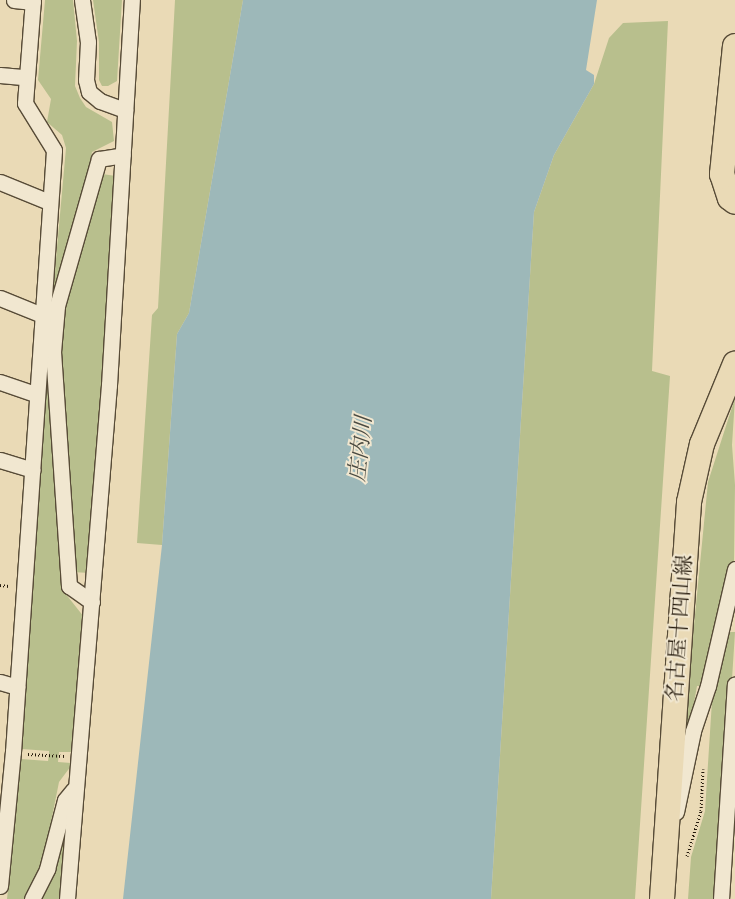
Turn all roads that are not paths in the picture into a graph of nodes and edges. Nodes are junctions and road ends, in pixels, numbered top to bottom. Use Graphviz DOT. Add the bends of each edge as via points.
graph roads {
  1 [pos="14,0"];
  2 [pos="82,0"];
  3 [pos="132,0"];
  4 [pos="33,1"];
  5 [pos="735,46"];
  6 [pos="0,74"];
  7 [pos="25,77"];
  8 [pos="125,110"];
  9 [pos="123,155"];
  10 [pos="0,182"];
  11 [pos="49,202"];
  12 [pos="735,202"];
  13 [pos="0,298"];
  14 [pos="42,315"];
  15 [pos="46,352"];
  16 [pos="735,364"];
  17 [pos="0,382"];
  18 [pos="37,395"];
  19 [pos="0,460"];
  20 [pos="32,470"];
  21 [pos="735,569"];
  22 [pos="92,602"];
  23 [pos="0,682"];
  24 [pos="735,684"];
  25 [pos="17,686"];
  26 [pos="734,704"];
  27 [pos="76,787"];
  28 [pos="3,819"];
  29 [pos="666,830"];
  30 [pos="0,886"];
  31 [pos="32,899"];
  32 [pos="67,899"];
  33 [pos="662,899"];
  34 [pos="721,899"];
  1 -- 4 [label="street"];
  2 -- 8 [label="street" via="88,42 86,80 90,92 100,101"];
  3 -- 8 [label="street"];
  4 -- 7 [label="street"];
  5 -- 12 [label="main road" via="722,174 730,198"];
  6 -- 7 [label="street"];
  7 -- 11 [label="street" via="24,103 54,150"];
  8 -- 9 [label="street"];
  9 -- 15 [label="street" via="99,159"];
  9 -- 22 [label="street" via="110,386"];
  10 -- 11 [label="street"];
  11 -- 14 [label="street"];
  13 -- 14 [label="street"];
  14 -- 15 [label="street"];
  15 -- 18 [label="street"];
  15 -- 22 [label="street" via="69,586"];
  16 -- 29 [label="main road, 名古屋十四山線" via="702,444 689,502"];
  17 -- 18 [label="street"];
  18 -- 20 [label="street"];
  19 -- 20 [label="street"];
  20 -- 25 [label="street"];
  21 -- 29 [label="street" via="708,686 693,731 679,807"];
  22 -- 27 [label="street"];
  23 -- 25 [label="street"];
  24 -- 26 [label="street"];
  25 -- 28 [label="street" via="14,752"];
  26 -- 34 [label="street"];
  27 -- 31 [label="street" via="66,800 47,869"];
  27 -- 32 [label="street"];
  28 -- 30 [label="street"];
  29 -- 33 [label="main road, 名古屋十四山線"];
}
